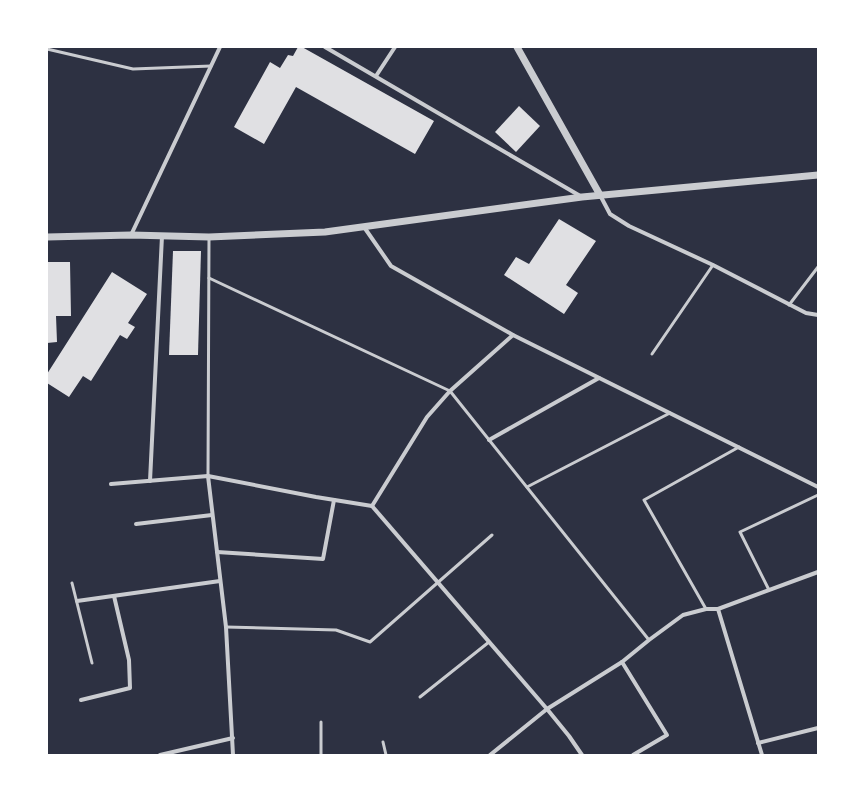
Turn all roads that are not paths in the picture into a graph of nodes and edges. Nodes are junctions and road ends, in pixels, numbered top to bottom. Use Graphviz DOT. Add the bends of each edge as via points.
graph roads {
  1 [pos="220,47"];
  2 [pos="325,47"];
  3 [pos="395,47"];
  4 [pos="517,47"];
  5 [pos="47,49"];
  6 [pos="211,66"];
  7 [pos="376,76"];
  8 [pos="818,175"];
  9 [pos="600,195"];
  10 [pos="582,197"];
  11 [pos="364,227"];
  12 [pos="130,235"];
  13 [pos="162,236"];
  14 [pos="47,237"];
  15 [pos="209,237"];
  16 [pos="713,265"];
  17 [pos="818,267"];
  18 [pos="209,278"];
  19 [pos="789,304"];
  20 [pos="818,315"];
  21 [pos="513,335"];
  22 [pos="652,354"];
  23 [pos="599,378"];
  24 [pos="450,391"];
  25 [pos="670,413"];
  26 [pos="489,440"];
  27 [pos="739,447"];
  28 [pos="208,476"];
  29 [pos="150,481"];
  30 [pos="111,484"];
  31 [pos="527,487"];
  32 [pos="818,487"];
  33 [pos="818,495"];
  34 [pos="334,500"];
  35 [pos="372,506"];
  36 [pos="212,515"];
  37 [pos="136,524"];
  38 [pos="492,535"];
  39 [pos="217,552"];
  40 [pos="818,572"];
  41 [pos="220,581"];
  42 [pos="72,583"];
  43 [pos="439,583"];
  44 [pos="769,590"];
  45 [pos="114,596"];
  46 [pos="77,601"];
  47 [pos="718,608"];
  48 [pos="706,609"];
  49 [pos="226,627"];
  50 [pos="649,640"];
  51 [pos="489,642"];
  52 [pos="622,662"];
  53 [pos="92,663"];
  54 [pos="420,697"];
  55 [pos="81,700"];
  56 [pos="547,709"];
  57 [pos="321,722"];
  58 [pos="818,728"];
  59 [pos="233,738"];
  60 [pos="383,742"];
  61 [pos="758,743"];
  62 [pos="160,755"];
  63 [pos="233,755"];
  64 [pos="321,755"];
  65 [pos="386,755"];
  66 [pos="490,755"];
  67 [pos="582,755"];
  68 [pos="633,755"];
  69 [pos="762,755"];
  1 -- 6 [label="street"];
  2 -- 7 [label="street"];
  3 -- 7 [label="street"];
  4 -- 9 [label="street"];
  5 -- 6 [label="lane" via="133,69"];
  6 -- 12 [label="street"];
  7 -- 10 [label="street"];
  8 -- 9 [label="street"];
  9 -- 10 [label="street"];
  9 -- 16 [label="street" via="610,214 629,226"];
  10 -- 11 [label="street"];
  11 -- 15 [label="street" via="325,232"];
  11 -- 21 [label="street" via="391,266"];
  12 -- 13 [label="street"];
  12 -- 14 [label="street"];
  13 -- 15 [label="street"];
  13 -- 29 [label="street"];
  15 -- 18 [label="lane"];
  16 -- 19 [label="street"];
  16 -- 22 [label="lane"];
  17 -- 19 [label="lane"];
  18 -- 24 [label="lane"];
  18 -- 28 [label="lane"];
  19 -- 20 [label="street" via="806,313"];
  21 -- 23 [label="street"];
  21 -- 24 [label="street"];
  23 -- 25 [label="street"];
  23 -- 26 [label="street"];
  24 -- 26 [label="lane"];
  24 -- 35 [label="street" via="427,417"];
  25 -- 27 [label="street"];
  25 -- 31 [label="lane"];
  26 -- 31 [label="lane"];
  27 -- 32 [label="street"];
  27 -- 48 [label="lane" via="644,500"];
  28 -- 29 [label="street"];
  28 -- 34 [label="street"];
  28 -- 36 [label="street"];
  29 -- 30 [label="street"];
  31 -- 50 [label="lane"];
  33 -- 44 [label="lane" via="740,532"];
  34 -- 35 [label="street"];
  34 -- 39 [label="street" via="323,559"];
  35 -- 43 [label="street"];
  36 -- 37 [label="street"];
  36 -- 39 [label="street"];
  38 -- 43 [label="lane"];
  39 -- 41 [label="street"];
  40 -- 44 [label="street"];
  41 -- 45 [label="street"];
  41 -- 49 [label="street"];
  42 -- 46 [label="lane"];
  43 -- 49 [label="lane" via="370,642 336,630"];
  43 -- 51 [label="street"];
  44 -- 47 [label="street"];
  45 -- 46 [label="street"];
  45 -- 55 [label="street" via="129,660 130,688"];
  46 -- 53 [label="lane"];
  47 -- 48 [label="street"];
  47 -- 61 [label="street"];
  48 -- 50 [label="street" via="683,615"];
  49 -- 59 [label="street"];
  50 -- 52 [label="street"];
  51 -- 54 [label="lane"];
  51 -- 56 [label="street"];
  52 -- 56 [label="street"];
  52 -- 68 [label="street" via="667,735"];
  56 -- 66 [label="street"];
  56 -- 67 [label="street"];
  57 -- 64 [label="lane"];
  58 -- 61 [label="street"];
  59 -- 62 [label="street"];
  59 -- 63 [label="street"];
  60 -- 65 [label="lane"];
  61 -- 69 [label="street"];
}
